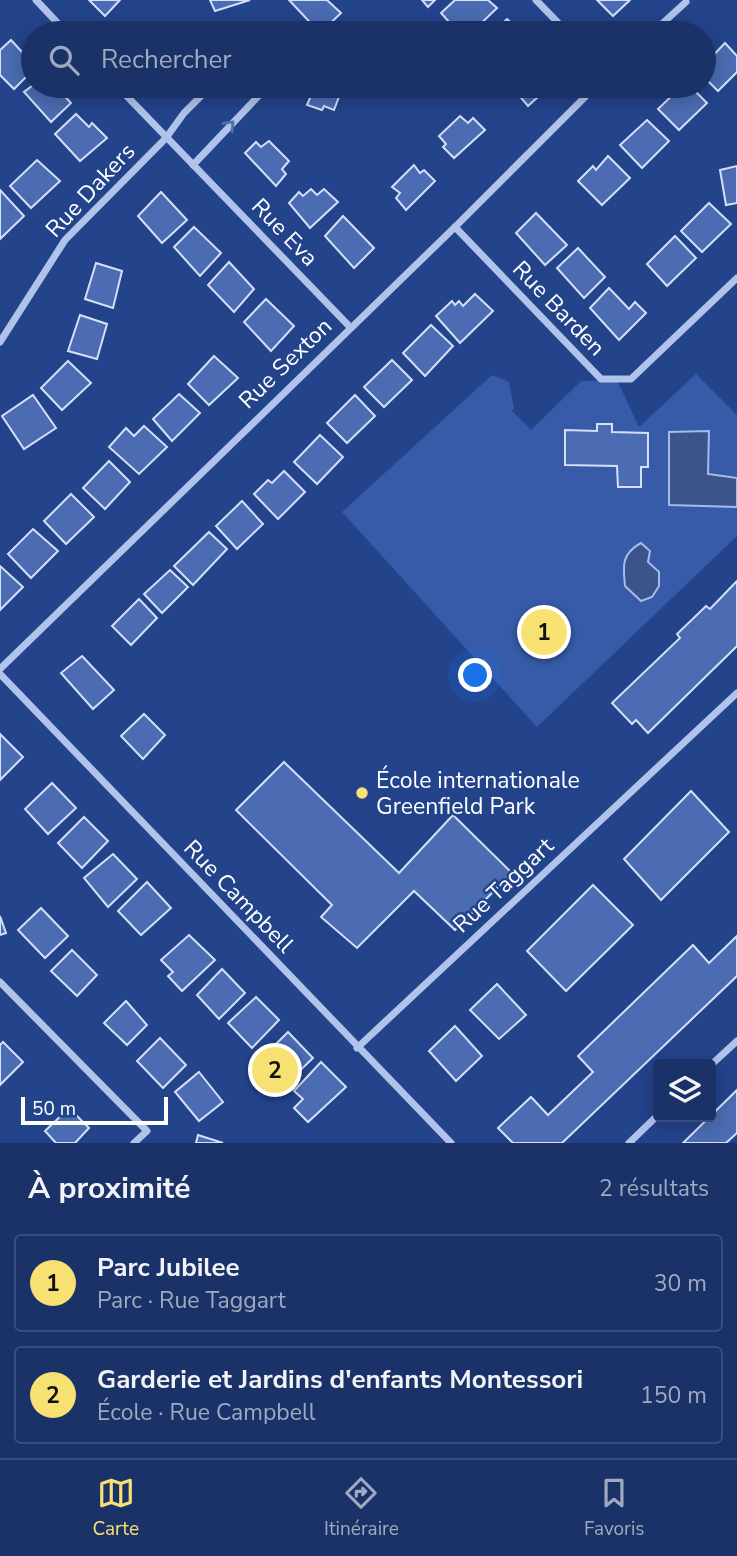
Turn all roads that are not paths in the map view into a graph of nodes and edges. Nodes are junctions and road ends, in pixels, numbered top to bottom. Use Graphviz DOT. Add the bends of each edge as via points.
graph roads {
  1 [pos="36,0"];
  2 [pos="536,0"];
  3 [pos="686,2"];
  4 [pos="56,21"];
  5 [pos="556,21"];
  6 [pos="665,21"];
  7 [pos="128,98"];
  8 [pos="199,98"];
  9 [pos="256,98"];
  10 [pos="584,98"];
  11 [pos="166,138"];
  12 [pos="192,165"];
  13 [pos="455,227"];
  14 [pos="737,278"];
  15 [pos="350,327"];
  16 [pos="0,342"];
  17 [pos="0,669"];
  18 [pos="0,674"];
  19 [pos="737,693"];
  20 [pos="0,982"];
  21 [pos="737,1041"];
  22 [pos="358,1048"];
  23 [pos="716,1060"];
  24 [pos="653,1120"];
  25 [pos="134,1143"];
  26 [pos="451,1143"];
  27 [pos="629,1143"];
  1 -- 4 [label="street"];
  2 -- 5 [label="street"];
  3 -- 6 [label="street"];
  7 -- 11 [label="street, Rue Eva"];
  8 -- 11 [label="street"];
  12 -- 9 [label="street, one-way"];
  10 -- 13 [label="street, Rue Sexton"];
  11 -- 12 [label="street, Rue Eva"];
  11 -- 16 [label="street, Rue Dakers" via="65,240"];
  12 -- 15 [label="street, Rue Eva"];
  13 -- 14 [label="street, Rue Barden" via="601,379 631,379"];
  13 -- 15 [label="street, Rue Sexton"];
  15 -- 17 [label="street, Rue Sexton"];
  18 -- 22 [label="street, Rue Campbell"];
  19 -- 22 [label="street, Rue Taggart"];
  20 -- 25 [label="street" via="147,1131"];
  21 -- 23 [label="street"];
  22 -- 26 [label="street, Rue Campbell"];
  24 -- 27 [label="street"];
}
